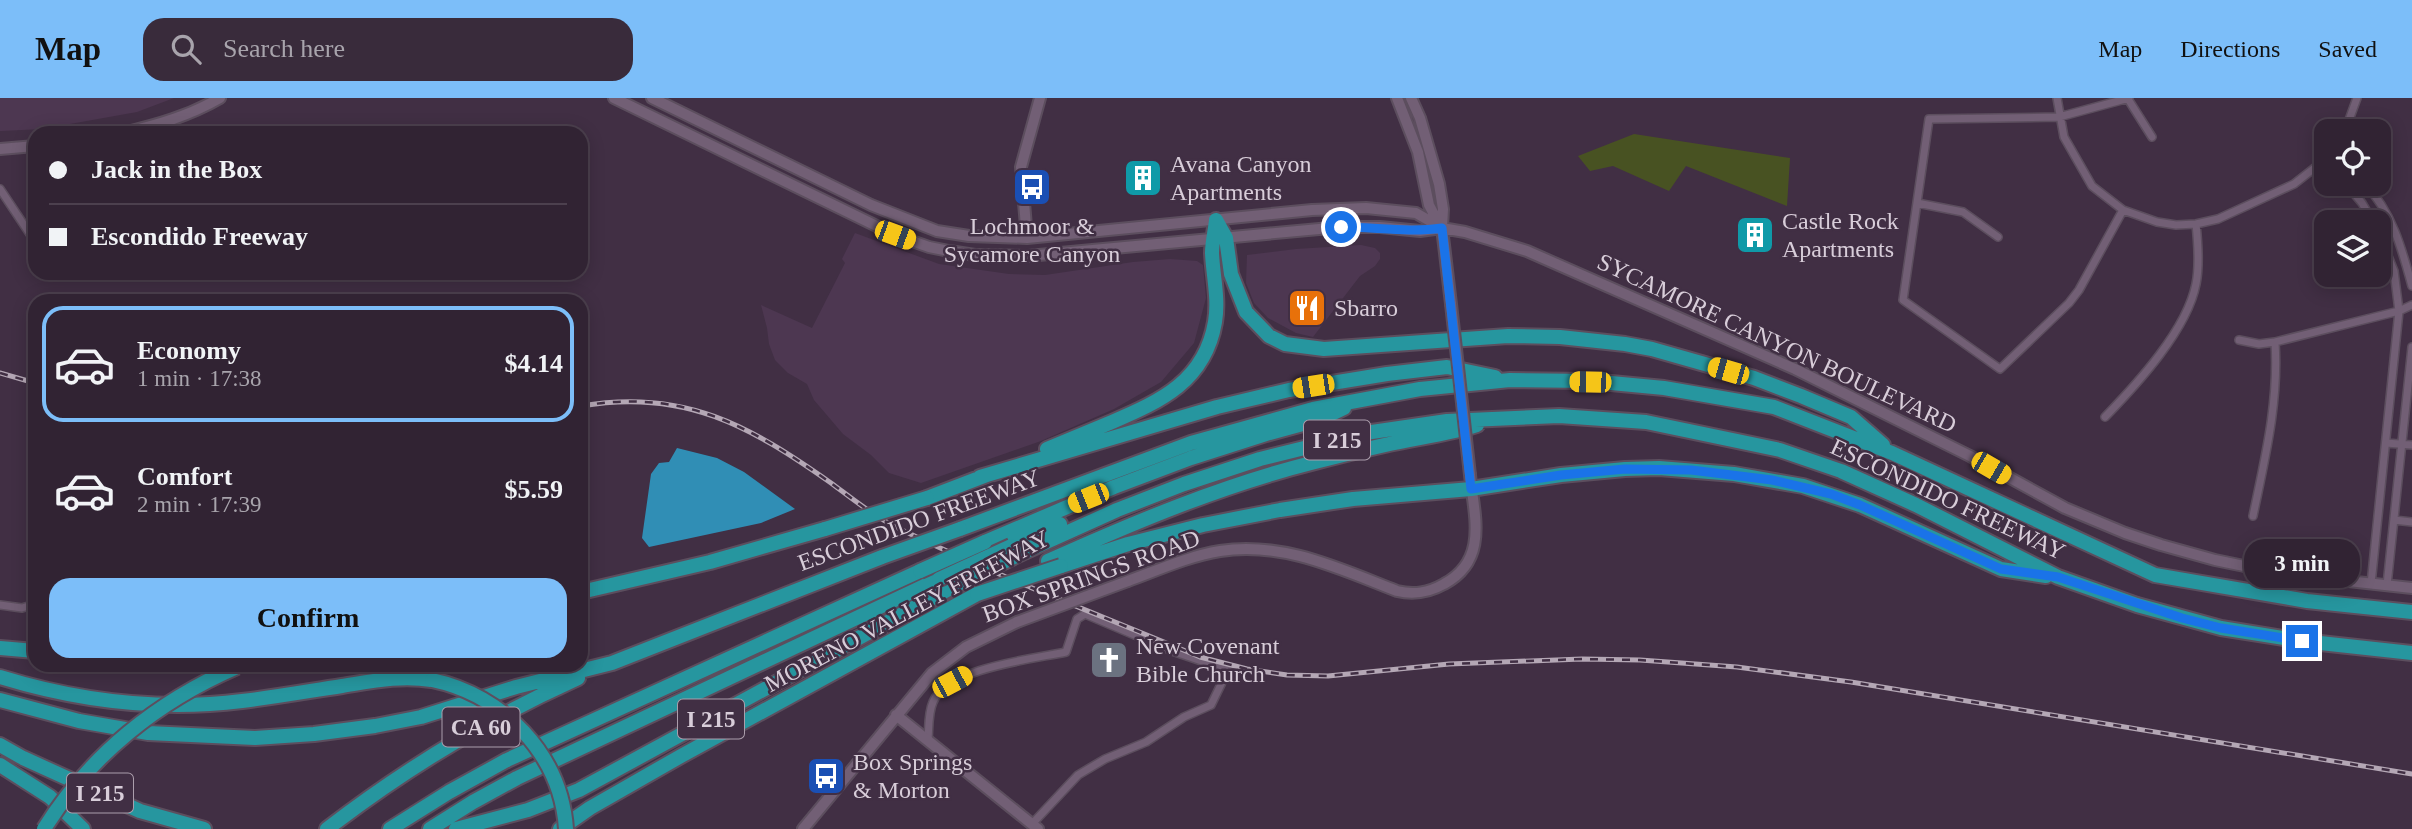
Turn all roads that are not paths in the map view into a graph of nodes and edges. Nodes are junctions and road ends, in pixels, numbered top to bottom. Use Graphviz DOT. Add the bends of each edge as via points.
graph roads {
  1 [pos="220,98"];
  2 [pos="614,98"];
  3 [pos="652,98"];
  4 [pos="1040,98"];
  5 [pos="1397,98"];
  6 [pos="1411,98"];
  7 [pos="2057,98"];
  8 [pos="2128,98"];
  9 [pos="2357,98"];
  10 [pos="2059,117"];
  11 [pos="2349,119"];
  12 [pos="149,126"];
  13 [pos="2152,137"];
  14 [pos="28,147"];
  15 [pos="0,149"];
  16 [pos="2314,169"];
  17 [pos="0,189"];
  18 [pos="2374,196"];
  19 [pos="1917,203"];
  20 [pos="2123,210"];
  21 [pos="1216,220"];
  22 [pos="2196,224"];
  23 [pos="1442,228"];
  24 [pos="28,231"];
  25 [pos="1998,237"];
  26 [pos="1027,238"];
  27 [pos="1220,239"];
  28 [pos="2391,264"];
  29 [pos="2412,286"];
  30 [pos="2412,306"];
  31 [pos="2399,311"];
  32 [pos="2238,340"];
  33 [pos="2275,342"];
  34 [pos="2412,347"];
  35 [pos="1510,380"];
  36 [pos="1361,399"];
  37 [pos="1559,416"];
  38 [pos="2105,417"];
  39 [pos="1495,419"];
  40 [pos="2386,443"];
  41 [pos="2402,444"];
  42 [pos="2412,445"];
  43 [pos="1892,453"];
  44 [pos="980,478"];
  45 [pos="1471,482"];
  46 [pos="2253,516"];
  47 [pos="2394,520"];
  48 [pos="2412,522"];
  49 [pos="1055,564"];
  50 [pos="2058,577"];
  51 [pos="2371,584"];
  52 [pos="2387,585"];
  53 [pos="2412,588"];
  54 [pos="588,590"];
  55 [pos="0,605"];
  56 [pos="28,606"];
  57 [pos="2412,612"];
  58 [pos="0,648"];
  59 [pos="28,650"];
  60 [pos="2412,653"];
  61 [pos="612,663"];
  62 [pos="588,669"];
  63 [pos="227,672"];
  64 [pos="576,672"];
  65 [pos="0,677"];
  66 [pos="0,699"];
  67 [pos="896,715"];
  68 [pos="928,740"];
  69 [pos="0,745"];
  70 [pos="0,765"];
  71 [pos="1032,824"];
  72 [pos="44,829"];
  73 [pos="83,829"];
  74 [pos="204,829"];
  75 [pos="327,829"];
  76 [pos="390,829"];
  77 [pos="430,829"];
  78 [pos="456,829"];
  79 [pos="560,829"];
  80 [pos="566,829"];
  81 [pos="803,829"];
  82 [pos="1019,829"];
  1 -- 12 [label="main road" via="182,117"];
  2 -- 27 [label="main road, SYCAMORE CANYON BOULEVARD" via="827,203 929,247 975,255 1028,256"];
  3 -- 26 [label="main road, SYCAMORE CANYON BOULEVARD" via="898,218 969,236"];
  4 -- 26 [label="main road" via="1021,167"];
  5 -- 23 [label="main road" via="1418,152 1429,205"];
  6 -- 23 [label="main road" via="1439,184"];
  7 -- 10 [label="street"];
  8 -- 10 [label="street"];
  8 -- 13 [label="street"];
  9 -- 11 [label="street"];
  10 -- 19 [label="street" via="1929,118"];
  10 -- 20 [label="street" via="2064,137 2092,186"];
  14 -- 15 [label="main road"];
  16 -- 22 [label="street" via="2244,209"];
  17 -- 24 [label="street"];
  18 -- 29 [label="street" via="2396,231"];
  19 -- 20 [label="street" via="1903,300 2000,369 2074,297"];
  19 -- 25 [label="street" via="1963,212"];
  20 -- 22 [label="street" via="2157,222"];
  21 -- 23 [label="main road, SYCAMORE CANYON BOULEVARD" via="1366,208 1416,213"];
  21 -- 26 [label="main road, SYCAMORE CANYON BOULEVARD"];
  21 -- 27 [label="highway"];
  22 -- 38 [label="street" via="2197,283 2182,322"];
  23 -- 27 [label="main road, SYCAMORE CANYON BOULEVARD" via="1420,232 1341,227"];
  23 -- 45 [label="main road, BOX SPRINGS ROAD, bridge"];
  23 -- 51 [label="main road, SYCAMORE CANYON BOULEVARD" via="1527,251 1709,330 1901,421 2038,495 2125,533 2245,567"];
  27 -- 43 [label="highway" via="1246,312 1269,336 1285,344 1324,349 1508,336 1625,344 1754,378 1801,396 1852,417"];
  27 -- 44 [label="highway" via="1212,251 1215,323 1205,352 1175,391"];
  28 -- 31 [label="street"];
  30 -- 31 [label="street"];
  31 -- 33 [label="street"];
  31 -- 40 [label="street"];
  32 -- 33 [label="street"];
  33 -- 46 [label="street" via="2275,404"];
  34 -- 41 [label="street"];
  35 -- 36 [label="highway, ESCONDIDO FREEWAY / I 215"];
  35 -- 43 [label="highway, ESCONDIDO FREEWAY / I 215" via="1664,388 1774,407"];
  35 -- 44 [label="highway" via="1447,367 1289,390"];
  36 -- 61 [label="highway, ESCONDIDO FREEWAY / I 215, bridge" via="1191,443"];
  36 -- 76 [label="highway, bridge" via="1321,419 1191,458 1114,487 985,542 508,760"];
  37 -- 39 [label="highway, ESCONDIDO FREEWAY / I 215"];
  37 -- 50 [label="highway, ESCONDIDO FREEWAY / I 215" via="1671,425 1780,450 1916,505"];
  37 -- 77 [label="highway, bridge" via="1520,413 1385,424 1294,442 1166,482 939,579 517,779"];
  39 -- 49 [label="highway, MORENO VALLEY FREEWAY" via="1255,479 1125,526"];
  39 -- 78 [label="highway, ESCONDIDO FREEWAY / I 215, bridge" via="1365,433 1260,459 1139,502 956,586 579,790 528,810"];
  40 -- 41 [label="street"];
  40 -- 51 [label="street"];
  41 -- 42 [label="street"];
  41 -- 47 [label="street"];
  43 -- 57 [label="highway, ESCONDIDO FREEWAY / I 215" via="2155,575 2307,601"];
  44 -- 54 [label="highway, bridge" via="710,562"];
  45 -- 49 [label="highway" via="1203,525"];
  45 -- 50 [label="highway" via="1625,469 1734,474 1831,494 2001,569"];
  45 -- 67 [label="main road, BOX SPRINGS ROAD, bridge" via="1474,550 1451,581 1423,593 1396,591 1300,555 1263,549 1198,556 1017,622 966,648 932,673"];
  47 -- 48 [label="street"];
  47 -- 52 [label="street"];
  49 -- 79 [label="highway, MORENO VALLEY FREEWAY, bridge" via="977,594 590,808"];
  50 -- 60 [label="highway, ESCONDIDO FREEWAY / I 215" via="2137,606 2221,628"];
  51 -- 52 [label="main road, SYCAMORE CANYON BOULEVARD"];
  52 -- 53 [label="main road, SYCAMORE CANYON BOULEVARD"];
  55 -- 56 [label="street"];
  58 -- 59 [label="highway"];
  61 -- 62 [label="highway, ESCONDIDO FREEWAY / I 215"];
  61 -- 75 [label="highway, CA 60" via="504,714 432,755"];
  63 -- 72 [label="highway, bridge" via="169,702 123,737 81,779"];
  64 -- 66 [label="highway, ESCONDIDO FREEWAY / I 215" via="421,717 314,734 243,738 148,733 79,721"];
  65 -- 80 [label="highway, bridge" via="96,699 183,705 244,701 383,678 448,684 496,707 536,746 564,808"];
  67 -- 68 [label="main road"];
  67 -- 81 [label="main road, BOX SPRINGS ROAD"];
  68 -- 71 [label="main road"];
  68 -- 71 [label="street" via="933,700 952,682 971,672 1066,652 1077,619 1085,614 1228,670 1211,705 1077,775"];
  69 -- 74 [label="highway, I 215" via="140,811"];
  70 -- 73 [label="highway" via="50,797"];
  71 -- 82 [label="street"];
}
